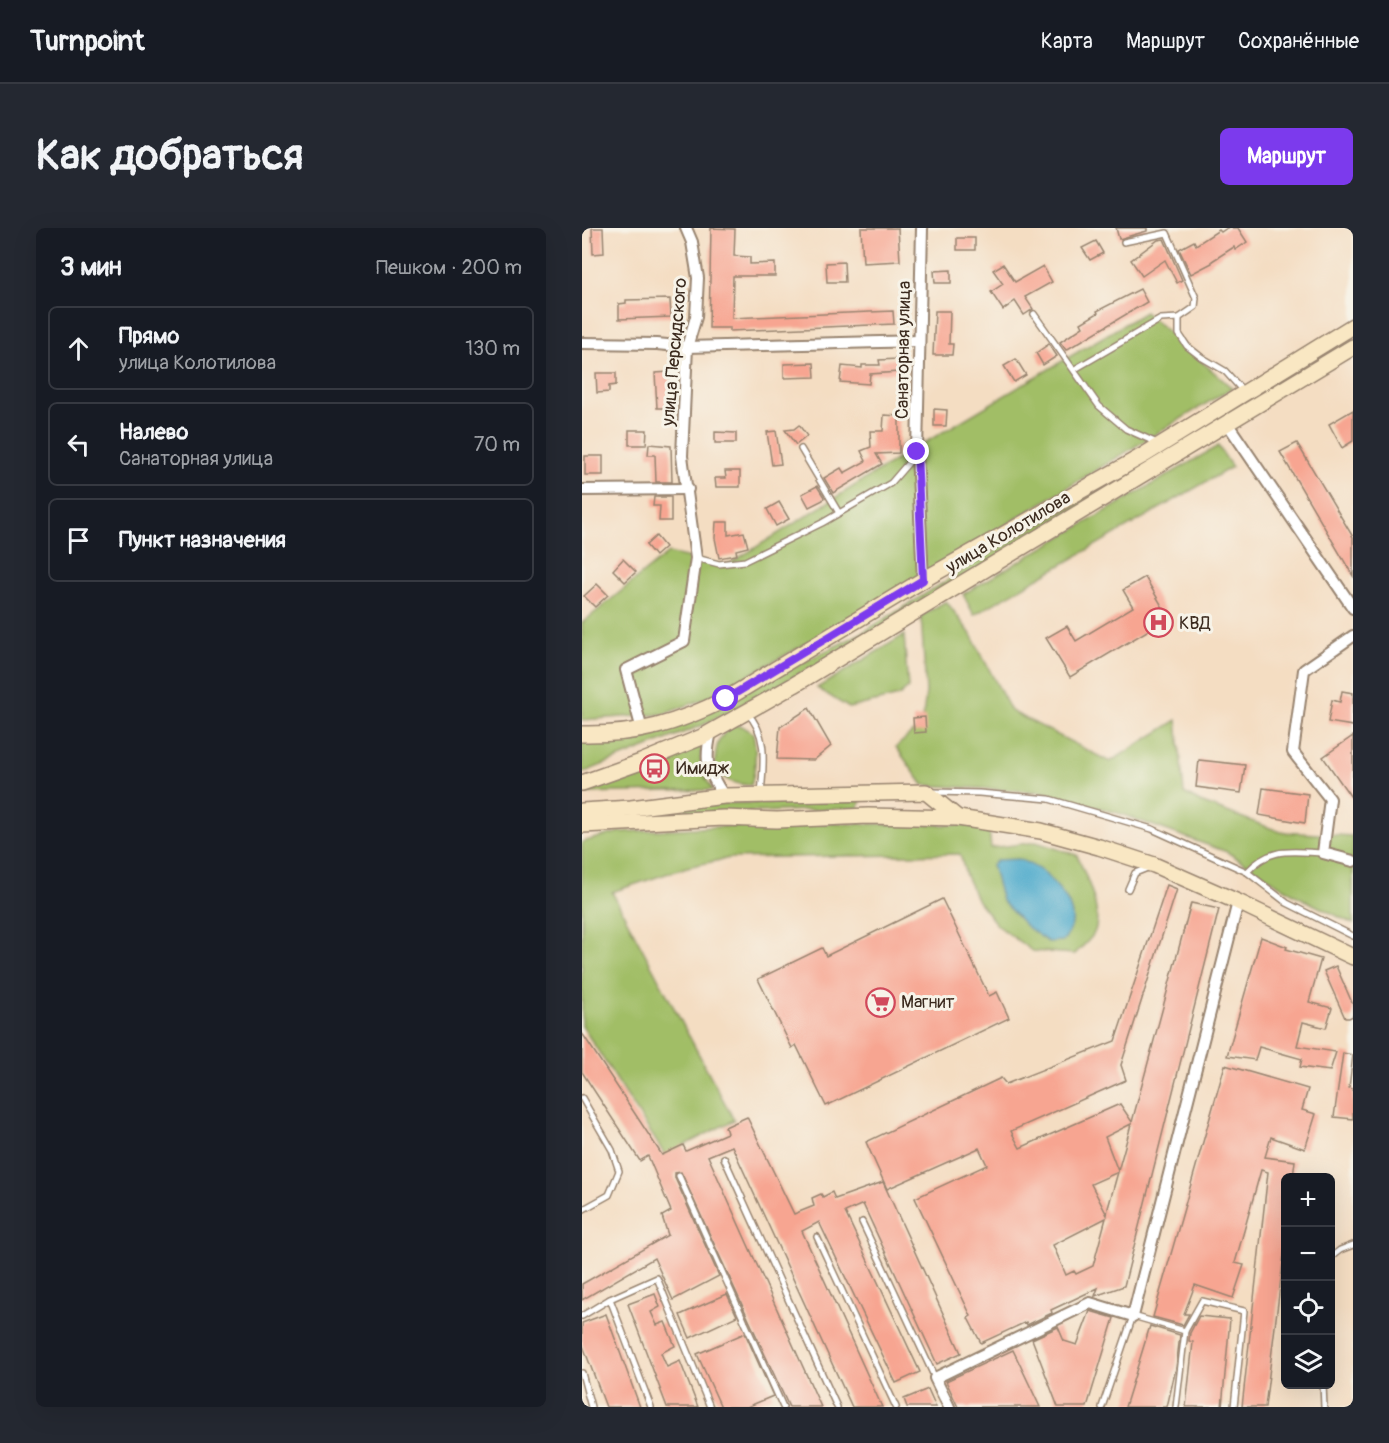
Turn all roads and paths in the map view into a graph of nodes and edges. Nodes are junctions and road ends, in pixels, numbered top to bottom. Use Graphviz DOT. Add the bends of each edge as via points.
graph roads {
  1 [pos="686,228"];
  2 [pos="922,228"];
  3 [pos="1124,242"];
  4 [pos="1034,314"];
  5 [pos="1179,318"];
  6 [pos="1353,326"];
  7 [pos="920,341"];
  8 [pos="582,343"];
  9 [pos="687,347"];
  10 [pos="1353,347"];
  11 [pos="1075,369"];
  12 [pos="1245,393"];
  13 [pos="1220,408"];
  14 [pos="1227,423"];
  15 [pos="1161,445"];
  16 [pos="801,449"];
  17 [pos="917,452"];
  18 [pos="688,489"];
  19 [pos="582,490"];
  20 [pos="839,513"];
  21 [pos="696,558"];
  22 [pos="923,580"];
  23 [pos="1353,608"];
  24 [pos="1353,636"];
  25 [pos="745,712"];
  26 [pos="642,730"];
  27 [pos="711,732"];
  28 [pos="582,734"];
  29 [pos="582,783"];
  30 [pos="926,792"];
  31 [pos="761,795"];
  32 [pos="724,796"];
  33 [pos="582,811"];
  34 [pos="958,818"];
  35 [pos="582,825"];
  36 [pos="1323,853"];
  37 [pos="1353,861"];
  38 [pos="1154,865"];
  39 [pos="1247,872"];
  40 [pos="1128,889"];
  41 [pos="1238,902"];
  42 [pos="1353,936"];
  43 [pos="1353,957"];
  44 [pos="582,1098"];
  45 [pos="724,1158"];
  46 [pos="679,1176"];
  47 [pos="582,1210"];
  48 [pos="862,1222"];
  49 [pos="817,1237"];
  50 [pos="1353,1245"];
  51 [pos="1335,1254"];
  52 [pos="610,1299"];
  53 [pos="582,1316"];
  54 [pos="1133,1316"];
  55 [pos="1185,1331"];
  56 [pos="582,1373"];
  57 [pos="935,1378"];
  58 [pos="584,1386"];
  59 [pos="1323,1389"];
  60 [pos="591,1407"];
  61 [pos="651,1407"];
  62 [pos="710,1407"];
  63 [pos="783,1407"];
  64 [pos="837,1407"];
  65 [pos="896,1407"];
  66 [pos="949,1407"];
  67 [pos="1102,1407"];
  68 [pos="1176,1407"];
  69 [pos="1234,1407"];
  70 [pos="1324,1407"];
  1 -- 9 [label="street, улица Персидского" via="698,278 696,317"];
  2 -- 7 [label="street, Санаторная улица"];
  3 -- 5 [label="lane" via="1167,233 1196,297 1195,307"];
  4 -- 11 [label="lane"];
  5 -- 11 [label="lane" via="1161,319"];
  5 -- 12 [label="lane" via="1179,333 1187,346 1225,371"];
  6 -- 12 [label="main road, улица Колотилова"];
  7 -- 9 [label="street"];
  7 -- 17 [label="street, Санаторная улица"];
  8 -- 9 [label="street"];
  9 -- 18 [label="street, улица Персидского" via="682,456"];
  10 -- 14 [label="main road, улица Колотилова"];
  11 -- 15 [label="lane" via="1099,406 1126,429"];
  12 -- 13 [label="main road, улица Колотилова"];
  13 -- 14 [label="main road"];
  13 -- 15 [label="main road, улица Колотилова"];
  14 -- 23 [label="street"];
  14 -- 25 [label="main road, улица Колотилова"];
  15 -- 22 [label="main road, улица Колотилова"];
  16 -- 20 [label="lane"];
  17 -- 20 [label="lane" via="891,483"];
  17 -- 22 [label="street, Санаторная улица"];
  18 -- 19 [label="street"];
  18 -- 21 [label="street, улица Персидского"];
  20 -- 21 [label="lane" via="745,561 719,564"];
  21 -- 26 [label="street, улица Персидского" via="684,641 626,670"];
  22 -- 26 [label="main road, улица Колотилова" via="726,699 695,715"];
  24 -- 36 [label="street" via="1304,670 1293,752 1330,799"];
  25 -- 27 [label="main road, улица Колотилова"];
  25 -- 31 [label="lane" via="760,732 764,755"];
  26 -- 28 [label="main road, улица Колотилова"];
  27 -- 29 [label="main road, улица Колотилова"];
  27 -- 32 [label="street" via="706,751 708,767"];
  30 -- 31 [label="main road"];
  30 -- 34 [label="main road"];
  30 -- 39 [label="lane" via="1049,799 1152,829"];
  31 -- 32 [label="main road"];
  32 -- 33 [label="main road"];
  34 -- 35 [label="main road" via="724,818"];
  34 -- 38 [label="main road" via="1041,831"];
  36 -- 37 [label="street"];
  36 -- 39 [label="lane" via="1276,851"];
  38 -- 40 [label="lane" via="1135,873"];
  38 -- 41 [label="main road"];
  39 -- 42 [label="lane" via="1287,903"];
  41 -- 43 [label="main road"];
  41 -- 54 [label="street"];
  44 -- 47 [label="lane" via="612,1150 619,1171 609,1195"];
  45 -- 64 [label="lane"];
  46 -- 63 [label="lane"];
  48 -- 57 [label="lane"];
  49 -- 65 [label="lane"];
  50 -- 51 [label="lane"];
  52 -- 53 [label="lane"];
  52 -- 61 [label="lane"];
  52 -- 62 [label="lane" via="657,1278"];
  54 -- 55 [label="lane"];
  54 -- 57 [label="street" via="1090,1303"];
  54 -- 67 [label="lane"];
  55 -- 68 [label="lane"];
  55 -- 69 [label="lane" via="1202,1301 1244,1311"];
  56 -- 58 [label="lane"];
  57 -- 66 [label="street"];
  58 -- 60 [label="lane"];
  59 -- 70 [label="lane"];
}
